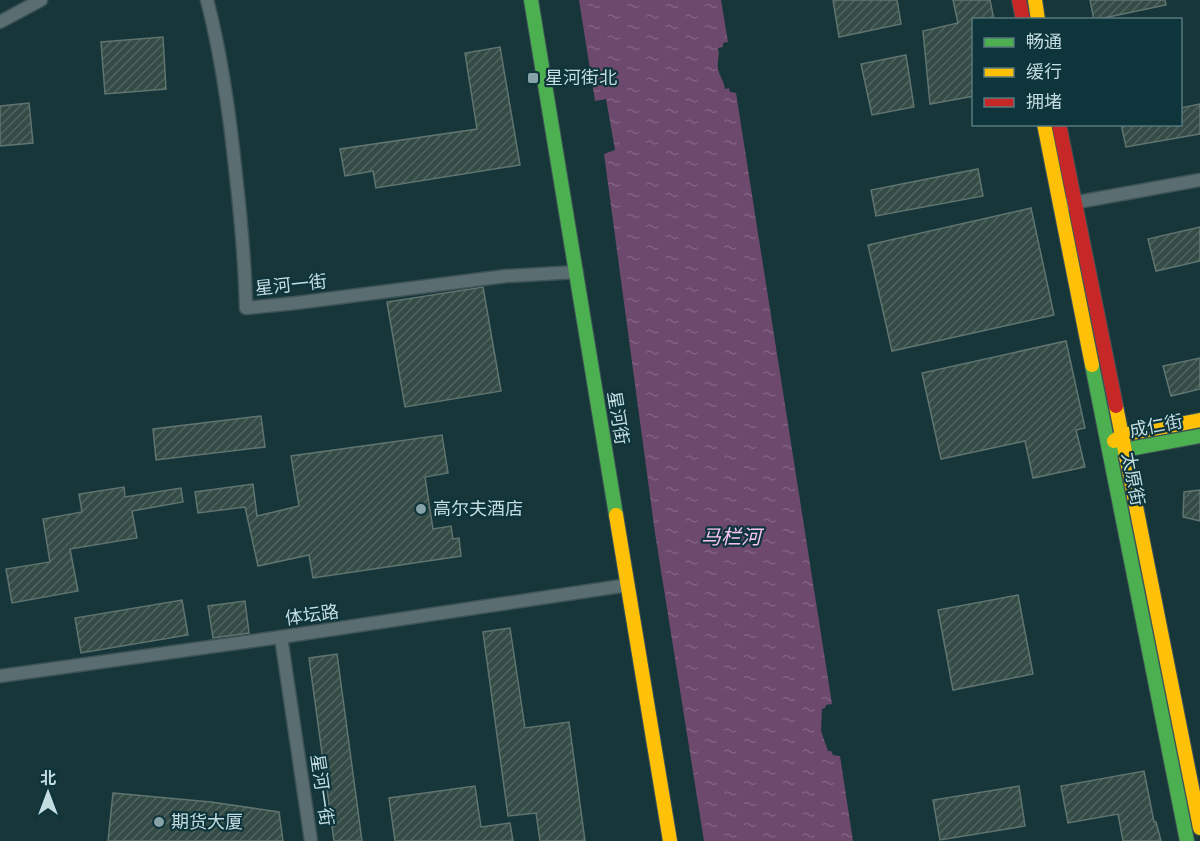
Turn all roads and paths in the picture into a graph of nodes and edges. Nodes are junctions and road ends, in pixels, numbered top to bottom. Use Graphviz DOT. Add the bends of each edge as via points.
graph roads {
  1 [pos="41,0"];
  2 [pos="207,0"];
  3 [pos="531,0"];
  4 [pos="1019,0"];
  5 [pos="1035,0"];
  6 [pos="1023,18"];
  7 [pos="1038,18"];
  8 [pos="0,22"];
  9 [pos="1044,126"];
  10 [pos="1059,126"];
  11 [pos="1200,180"];
  12 [pos="1075,203"];
  13 [pos="1060,205"];
  14 [pos="577,272"];
  15 [pos="1200,420"];
  16 [pos="1122,435"];
  17 [pos="1200,436"];
  18 [pos="1108,445"];
  19 [pos="1124,450"];
  20 [pos="628,585"];
  21 [pos="281,637"];
  22 [pos="0,676"];
  23 [pos="1200,828"];
  24 [pos="311,841"];
  25 [pos="670,841"];
  26 [pos="1188,841"];
  1 -- 8 [label="street"];
  2 -- 14 [label="street, 星河一街" via="231,129 245,260 246,308 506,276"];
  3 -- 14 [label="main road, 星河街"];
  4 -- 6 [label="main road"];
  5 -- 7 [label="main road"];
  9 -- 13 [label="main road, 太原街"];
  10 -- 12 [label="main road, 太原街"];
  11 -- 12 [label="street"];
  12 -- 13 [label="street"];
  12 -- 16 [label="main road, 太原街"];
  13 -- 18 [label="main road, 太原街"];
  14 -- 20 [label="main road, 星河街"];
  15 -- 16 [label="main road, 成仁街"];
  16 -- 18 [label="main road, 成仁街"];
  16 -- 19 [label="main road, 太原街"];
  17 -- 19 [label="main road, 成仁街"];
  18 -- 19 [label="main road, 成仁街"];
  18 -- 26 [label="main road, 太原街"];
  19 -- 23 [label="main road, 太原街"];
  20 -- 21 [label="street, 体坛路"];
  20 -- 25 [label="main road, 星河街"];
  21 -- 22 [label="street, 体坛路"];
  21 -- 24 [label="street, 星河一街"];
}
